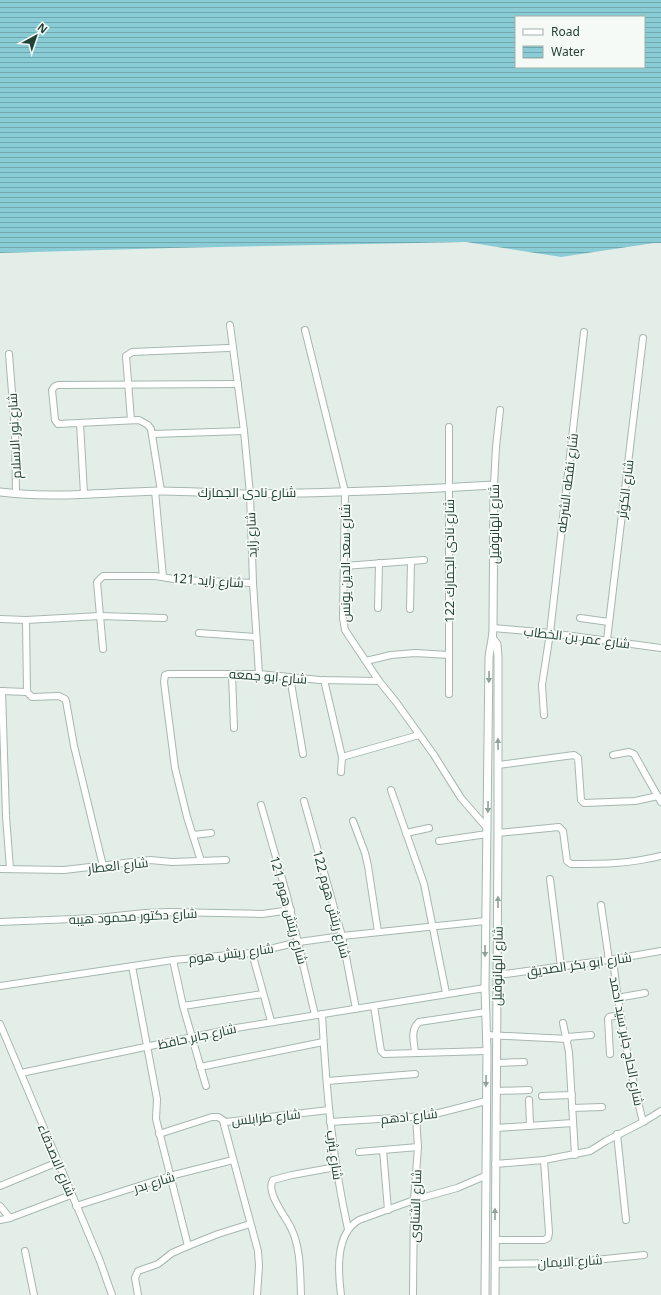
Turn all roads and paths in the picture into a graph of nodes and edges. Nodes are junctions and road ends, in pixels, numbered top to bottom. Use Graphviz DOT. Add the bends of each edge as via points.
graph roads {
  1 [pos="230,325"];
  2 [pos="305,330"];
  3 [pos="584,332"];
  4 [pos="643,338"];
  5 [pos="228,348"];
  6 [pos="9,354"];
  7 [pos="238,384"];
  8 [pos="128,386"];
  9 [pos="500,410"];
  10 [pos="131,420"];
  11 [pos="80,423"];
  12 [pos="449,427"];
  13 [pos="244,431"];
  14 [pos="152,434"];
  15 [pos="494,485"];
  16 [pos="449,488"];
  17 [pos="158,491"];
  18 [pos="0,492"];
  19 [pos="345,492"];
  20 [pos="16,494"];
  21 [pos="84,494"];
  22 [pos="250,494"];
  23 [pos="424,560"];
  24 [pos="411,561"];
  25 [pos="379,563"];
  26 [pos="344,566"];
  27 [pos="163,577"];
  28 [pos="253,583"];
  29 [pos="378,608"];
  30 [pos="410,609"];
  31 [pos="100,616"];
  32 [pos="164,618"];
  33 [pos="580,618"];
  34 [pos="0,619"];
  35 [pos="26,620"];
  36 [pos="609,622"];
  37 [pos="493,628"];
  38 [pos="198,633"];
  39 [pos="550,633"];
  40 [pos="256,637"];
  41 [pos="493,639"];
  42 [pos="607,640"];
  43 [pos="661,648"];
  44 [pos="103,650"];
  45 [pos="449,655"];
  46 [pos="366,661"];
  47 [pos="232,674"];
  48 [pos="259,674"];
  49 [pos="290,677"];
  50 [pos="324,680"];
  51 [pos="379,681"];
  52 [pos="1,691"];
  53 [pos="27,692"];
  54 [pos="450,694"];
  55 [pos="544,715"];
  56 [pos="234,728"];
  57 [pos="419,735"];
  58 [pos="303,754"];
  59 [pos="613,755"];
  60 [pos="342,757"];
  61 [pos="498,765"];
  62 [pos="341,772"];
  63 [pos="391,790"];
  64 [pos="658,796"];
  65 [pos="304,801"];
  66 [pos="661,802"];
  67 [pos="261,805"];
  68 [pos="3,816"];
  69 [pos="353,821"];
  70 [pos="429,828"];
  71 [pos="487,831"];
  72 [pos="211,833"];
  73 [pos="406,833"];
  74 [pos="498,833"];
  75 [pos="193,835"];
  76 [pos="439,841"];
  77 [pos="661,856"];
  78 [pos="226,860"];
  79 [pos="201,861"];
  80 [pos="103,866"];
  81 [pos="0,869"];
  82 [pos="10,869"];
  83 [pos="550,879"];
  84 [pos="601,905"];
  85 [pos="291,910"];
  86 [pos="486,921"];
  87 [pos="0,922"];
  88 [pos="434,927"];
  89 [pos="378,932"];
  90 [pos="342,936"];
  91 [pos="299,942"];
  92 [pos="661,951"];
  93 [pos="252,952"];
  94 [pos="173,960"];
  95 [pos="610,960"];
  96 [pos="132,966"];
  97 [pos="561,967"];
  98 [pos="498,975"];
  99 [pos="0,986"];
  100 [pos="485,988"];
  101 [pos="446,993"];
  102 [pos="645,993"];
  103 [pos="263,994"];
  104 [pos="617,998"];
  105 [pos="183,1006"];
  106 [pos="374,1006"];
  107 [pos="356,1009"];
  108 [pos="486,1012"];
  109 [pos="318,1014"];
  110 [pos="620,1015"];
  111 [pos="271,1021"];
  112 [pos="563,1023"];
  113 [pos="0,1024"];
  114 [pos="486,1035"];
  115 [pos="497,1035"];
  116 [pos="591,1035"];
  117 [pos="192,1037"];
  118 [pos="567,1038"];
  119 [pos="323,1042"];
  120 [pos="146,1046"];
  121 [pos="487,1051"];
  122 [pos="415,1052"];
  123 [pos="610,1054"];
  124 [pos="524,1062"];
  125 [pos="496,1063"];
  126 [pos="200,1067"];
  127 [pos="20,1073"];
  128 [pos="415,1074"];
  129 [pos="326,1080"];
  130 [pos="206,1086"];
  131 [pos="529,1090"];
  132 [pos="496,1091"];
  133 [pos="572,1095"];
  134 [pos="542,1096"];
  135 [pos="529,1100"];
  136 [pos="486,1102"];
  137 [pos="602,1107"];
  138 [pos="572,1108"];
  139 [pos="329,1110"];
  140 [pos="661,1111"];
  141 [pos="416,1116"];
  142 [pos="223,1121"];
  143 [pos="330,1122"];
  144 [pos="643,1122"];
  145 [pos="573,1123"];
  146 [pos="530,1126"];
  147 [pos="496,1128"];
  148 [pos="159,1134"];
  149 [pos="617,1134"];
  150 [pos="418,1147"];
  151 [pos="383,1150"];
  152 [pos="359,1152"];
  153 [pos="575,1155"];
  154 [pos="233,1160"];
  155 [pos="544,1160"];
  156 [pos="58,1162"];
  157 [pos="495,1164"];
  158 [pos="336,1167"];
  159 [pos="170,1176"];
  160 [pos="485,1176"];
  161 [pos="0,1186"];
  162 [pos="71,1195"];
  163 [pos="414,1200"];
  164 [pos="0,1206"];
  165 [pos="76,1206"];
  166 [pos="388,1210"];
  167 [pos="10,1218"];
  168 [pos="0,1220"];
  169 [pos="626,1220"];
  170 [pos="250,1224"];
  171 [pos="348,1229"];
  172 [pos="495,1240"];
  173 [pos="188,1246"];
  174 [pos="25,1250"];
  175 [pos="644,1255"];
  176 [pos="495,1264"];
  177 [pos="34,1295"];
  178 [pos="112,1295"];
  179 [pos="138,1295"];
  180 [pos="257,1295"];
  181 [pos="301,1295"];
  182 [pos="340,1295"];
  183 [pos="413,1295"];
  184 [pos="485,1295"];
  185 [pos="495,1295"];
  1 -- 7 [label="street, شارع زايد"];
  2 -- 19 [label="street, شارع سعد الدين يونس"];
  3 -- 39 [label="street, شارع نقطه الشرطه"];
  4 -- 36 [label="street, شارع الكوثر"];
  5 -- 8 [label="street" via="128,353"];
  6 -- 20 [label="street, شارع نور الاسلام"];
  7 -- 8 [label="street"];
  7 -- 13 [label="street, شارع زايد"];
  8 -- 10 [label="street"];
  8 -- 11 [label="street" via="55,386 52,390 56,422"];
  9 -- 15 [label="street, شارع الهانوفيل"];
  10 -- 11 [label="street"];
  10 -- 14 [label="street" via="144,422"];
  11 -- 21 [label="street"];
  12 -- 16 [label="street, شارع نادى الجمارك 122"];
  13 -- 14 [label="street"];
  13 -- 22 [label="street, شارع زايد"];
  14 -- 17 [label="street"];
  15 -- 16 [label="street, شارع نادى الجمارك"];
  15 -- 37 [label="street, شارع الهانوفيل"];
  16 -- 19 [label="street, شارع نادى الجمارك"];
  16 -- 45 [label="street, شارع نادى الجمارك 122"];
  17 -- 21 [label="street, شارع نادى الجمارك"];
  17 -- 22 [label="street, شارع نادى الجمارك"];
  17 -- 27 [label="street"];
  18 -- 20 [label="street, شارع نادى الجمارك"];
  19 -- 22 [label="street, شارع نادى الجمارك"];
  19 -- 26 [label="street, شارع سعد الدين يونس"];
  20 -- 21 [label="street, شارع نادى الجمارك"];
  22 -- 28 [label="street, شارع زايد"];
  23 -- 24 [label="street"];
  24 -- 25 [label="street"];
  24 -- 30 [label="street"];
  25 -- 26 [label="street"];
  25 -- 29 [label="street"];
  26 -- 46 [label="street, شارع سعد الدين يونس" via="343,624"];
  27 -- 28 [label="street, شارع زايد 121"];
  27 -- 31 [label="street, شارع زايد 121" via="103,576 96,582"];
  28 -- 40 [label="street, شارع زايد"];
  31 -- 32 [label="street"];
  31 -- 35 [label="street"];
  31 -- 44 [label="street"];
  33 -- 36 [label="street"];
  34 -- 35 [label="street"];
  35 -- 53 [label="street"];
  36 -- 42 [label="street, شارع الكوثر"];
  37 -- 39 [label="street, شارع عمر بن الخطاب"];
  37 -- 41 [label="street, شارع الهانوفيل"];
  38 -- 40 [label="street"];
  39 -- 42 [label="street, شارع عمر بن الخطاب"];
  39 -- 55 [label="street, شارع نقطه الشرطه" via="542,686"];
  40 -- 48 [label="street, شارع زايد"];
  61 -- 41 [label="street, شارع الهانوفيل, one-way" via="498,650"];
  41 -- 71 [label="street, شارع الهانوفيل, one-way" via="489,658"];
  42 -- 43 [label="street, شارع عمر بن الخطاب"];
  45 -- 46 [label="street" via="391,655"];
  45 -- 54 [label="street, شارع نادى الجمارك 122"];
  46 -- 51 [label="street, شارع سعد الدين يونس"];
  47 -- 48 [label="street, شارع ابو جمعه"];
  47 -- 56 [label="street"];
  47 -- 75 [label="street, شارع ابو جمعه" via="165,675 175,768"];
  48 -- 49 [label="street, شارع ابو جمعه"];
  49 -- 50 [label="street, شارع ابو جمعه"];
  49 -- 58 [label="street"];
  50 -- 51 [label="street, شارع ابو جمعه"];
  50 -- 60 [label="street"];
  51 -- 57 [label="street, شارع سعد الدين يونس"];
  52 -- 53 [label="street"];
  52 -- 68 [label="street"];
  53 -- 80 [label="street" via="32,697 59,696 66,700 74,746"];
  57 -- 60 [label="street"];
  57 -- 71 [label="street, شارع سعد الدين يونس" via="461,798"];
  59 -- 64 [label="street" via="630,752 634,754"];
  60 -- 62 [label="street"];
  61 -- 64 [label="street" via="574,755 578,758 581,800 584,803 635,801"];
  61 -- 74 [label="street, شارع الهانوفيل"];
  63 -- 73 [label="street"];
  64 -- 66 [label="street"];
  65 -- 90 [label="street, شارع ريتش هوم 122"];
  67 -- 85 [label="street, شارع ريتش هوم 121"];
  68 -- 82 [label="street"];
  69 -- 89 [label="street" via="365,852"];
  70 -- 73 [label="street"];
  71 -- 76 [label="street"];
  71 -- 86 [label="street, شارع الهانوفيل"];
  72 -- 75 [label="street"];
  73 -- 88 [label="street" via="424,884"];
  74 -- 77 [label="street" via="559,827 563,831 567,860 571,864 610,864"];
  98 -- 74 [label="street, شارع الهانوفيل, one-way"];
  75 -- 79 [label="street"];
  78 -- 79 [label="street, شارع العطار"];
  79 -- 80 [label="street, شارع العطار" via="150,860"];
  80 -- 82 [label="street, شارع العطار" via="64,870"];
  81 -- 82 [label="street, شارع العطار"];
  83 -- 97 [label="street"];
  84 -- 95 [label="street, شارع الحاج جابر سيد احمد"];
  85 -- 87 [label="street, شارع دكتور محمود هيبه" via="262,914 169,912"];
  85 -- 91 [label="street, شارع ريتش هوم 121"];
  86 -- 88 [label="street, شارع ريتش هوم"];
  86 -- 100 [label="street, شارع الهانوفيل, one-way"];
  88 -- 89 [label="street, شارع ريتش هوم"];
  88 -- 101 [label="street"];
  89 -- 90 [label="street, شارع ريتش هوم"];
  90 -- 91 [label="street, شارع ريتش هوم"];
  90 -- 107 [label="street, شارع ريتش هوم 122"];
  91 -- 93 [label="street, شارع ريتش هوم"];
  91 -- 109 [label="street, شارع ريتش هوم 121"];
  92 -- 95 [label="street, شارع ابو بكر الصديق"];
  93 -- 94 [label="street, شارع ريتش هوم"];
  93 -- 103 [label="street"];
  94 -- 96 [label="street, شارع ريتش هوم"];
  94 -- 105 [label="street"];
  95 -- 97 [label="street, شارع ابو بكر الصديق"];
  95 -- 104 [label="street, شارع الحاج جابر سيد احمد"];
  96 -- 99 [label="street, شارع ريتش هوم"];
  96 -- 120 [label="street"];
  97 -- 98 [label="street, شارع ابو بكر الصديق"];
  98 -- 115 [label="street, شارع الهانوفيل"];
  100 -- 101 [label="street, شارع جابر حافظ"];
  100 -- 108 [label="street, شارع الهانوفيل"];
  101 -- 106 [label="street, شارع جابر حافظ"];
  102 -- 104 [label="street"];
  103 -- 105 [label="street"];
  103 -- 111 [label="street"];
  104 -- 110 [label="street, شارع الحاج جابر سيد احمد"];
  105 -- 117 [label="street"];
  106 -- 107 [label="street, شارع جابر حافظ"];
  106 -- 122 [label="street" via="382,1053"];
  107 -- 109 [label="street, شارع جابر حافظ"];
  108 -- 114 [label="street, شارع الهانوفيل"];
  108 -- 122 [label="street" via="419,1022 413,1030"];
  109 -- 111 [label="street, شارع جابر حافظ"];
  109 -- 119 [label="street, شارع يثرب"];
  110 -- 123 [label="street" via="608,1019"];
  110 -- 144 [label="street, شارع الحاج جابر سيد احمد" via="629,1067"];
  111 -- 117 [label="street, شارع جابر حافظ"];
  112 -- 118 [label="street"];
  113 -- 127 [label="street, شارع الاصدقاء"];
  114 -- 115 [label="street"];
  114 -- 121 [label="street, شارع الهانوفيل"];
  115 -- 118 [label="street"];
  115 -- 125 [label="street, شارع الهانوفيل"];
  116 -- 118 [label="street"];
  117 -- 120 [label="street, شارع جابر حافظ"];
  117 -- 126 [label="street"];
  118 -- 133 [label="street"];
  119 -- 126 [label="street"];
  119 -- 129 [label="street, شارع يثرب"];
  120 -- 127 [label="street, شارع جابر حافظ"];
  120 -- 148 [label="street" via="157,1099 156,1119"];
  121 -- 122 [label="street"];
  121 -- 136 [label="street, شارع الهانوفيل, one-way"];
  124 -- 125 [label="street"];
  125 -- 132 [label="street, شارع الهانوفيل"];
  126 -- 130 [label="street"];
  127 -- 156 [label="street, شارع الاصدقاء"];
  128 -- 129 [label="street"];
  129 -- 139 [label="street, شارع يثرب"];
  131 -- 132 [label="street"];
  132 -- 147 [label="street, شارع الهانوفيل"];
  133 -- 134 [label="street"];
  133 -- 138 [label="street"];
  135 -- 146 [label="street"];
  136 -- 141 [label="street, شارع ادهم" via="427,1116"];
  136 -- 160 [label="street, شارع الهانوفيل"];
  137 -- 138 [label="street"];
  138 -- 145 [label="street"];
  139 -- 142 [label="street, شارع طرابلس"];
  139 -- 143 [label="street, شارع يثرب"];
  140 -- 144 [label="street"];
  141 -- 143 [label="street, شارع ادهم"];
  141 -- 150 [label="street, شارع الشناوى"];
  142 -- 148 [label="street, شارع طرابلس" via="218,1117 212,1118"];
  142 -- 154 [label="street"];
  143 -- 158 [label="street, شارع يثرب"];
  144 -- 149 [label="street"];
  145 -- 146 [label="street"];
  145 -- 153 [label="street"];
  146 -- 147 [label="street"];
  147 -- 157 [label="street, شارع الهانوفيل"];
  148 -- 159 [label="street"];
  149 -- 153 [label="street" via="590,1151"];
  149 -- 169 [label="street"];
  150 -- 151 [label="street"];
  150 -- 163 [label="street, شارع الشناوى"];
  151 -- 152 [label="street"];
  151 -- 166 [label="street"];
  153 -- 155 [label="street"];
  154 -- 159 [label="street, شارع بدر"];
  154 -- 170 [label="street"];
  155 -- 157 [label="street"];
  155 -- 172 [label="street" via="548,1238"];
  156 -- 161 [label="street"];
  156 -- 162 [label="street, شارع الاصدقاء"];
  172 -- 157 [label="street, شارع الهانوفيل, one-way"];
  158 -- 171 [label="street, شارع يثرب"];
  158 -- 181 [label="street" via="292,1175 273,1180 271,1183 275,1201 292,1228 296,1241"];
  159 -- 165 [label="street, شارع بدر"];
  159 -- 173 [label="street"];
  160 -- 163 [label="street" via="458,1188"];
  160 -- 184 [label="street, شارع الهانوفيل"];
  162 -- 165 [label="street, شارع الاصدقاء"];
  162 -- 167 [label="street"];
  163 -- 166 [label="street"];
  163 -- 183 [label="street, شارع الشناوى"];
  164 -- 167 [label="street"];
  165 -- 178 [label="street, شارع الاصدقاء"];
  166 -- 171 [label="street" via="359,1220"];
  167 -- 168 [label="street"];
  170 -- 173 [label="street"];
  170 -- 180 [label="street" via="258,1251"];
  171 -- 182 [label="street" via="340,1251"];
  172 -- 176 [label="street, شارع الهانوفيل"];
  173 -- 179 [label="street" via="172,1253 158,1264 138,1271 135,1278"];
  174 -- 177 [label="street"];
  175 -- 176 [label="street, شارع الايمان" via="566,1263"];
  176 -- 185 [label="street, شارع الهانوفيل"];
}
